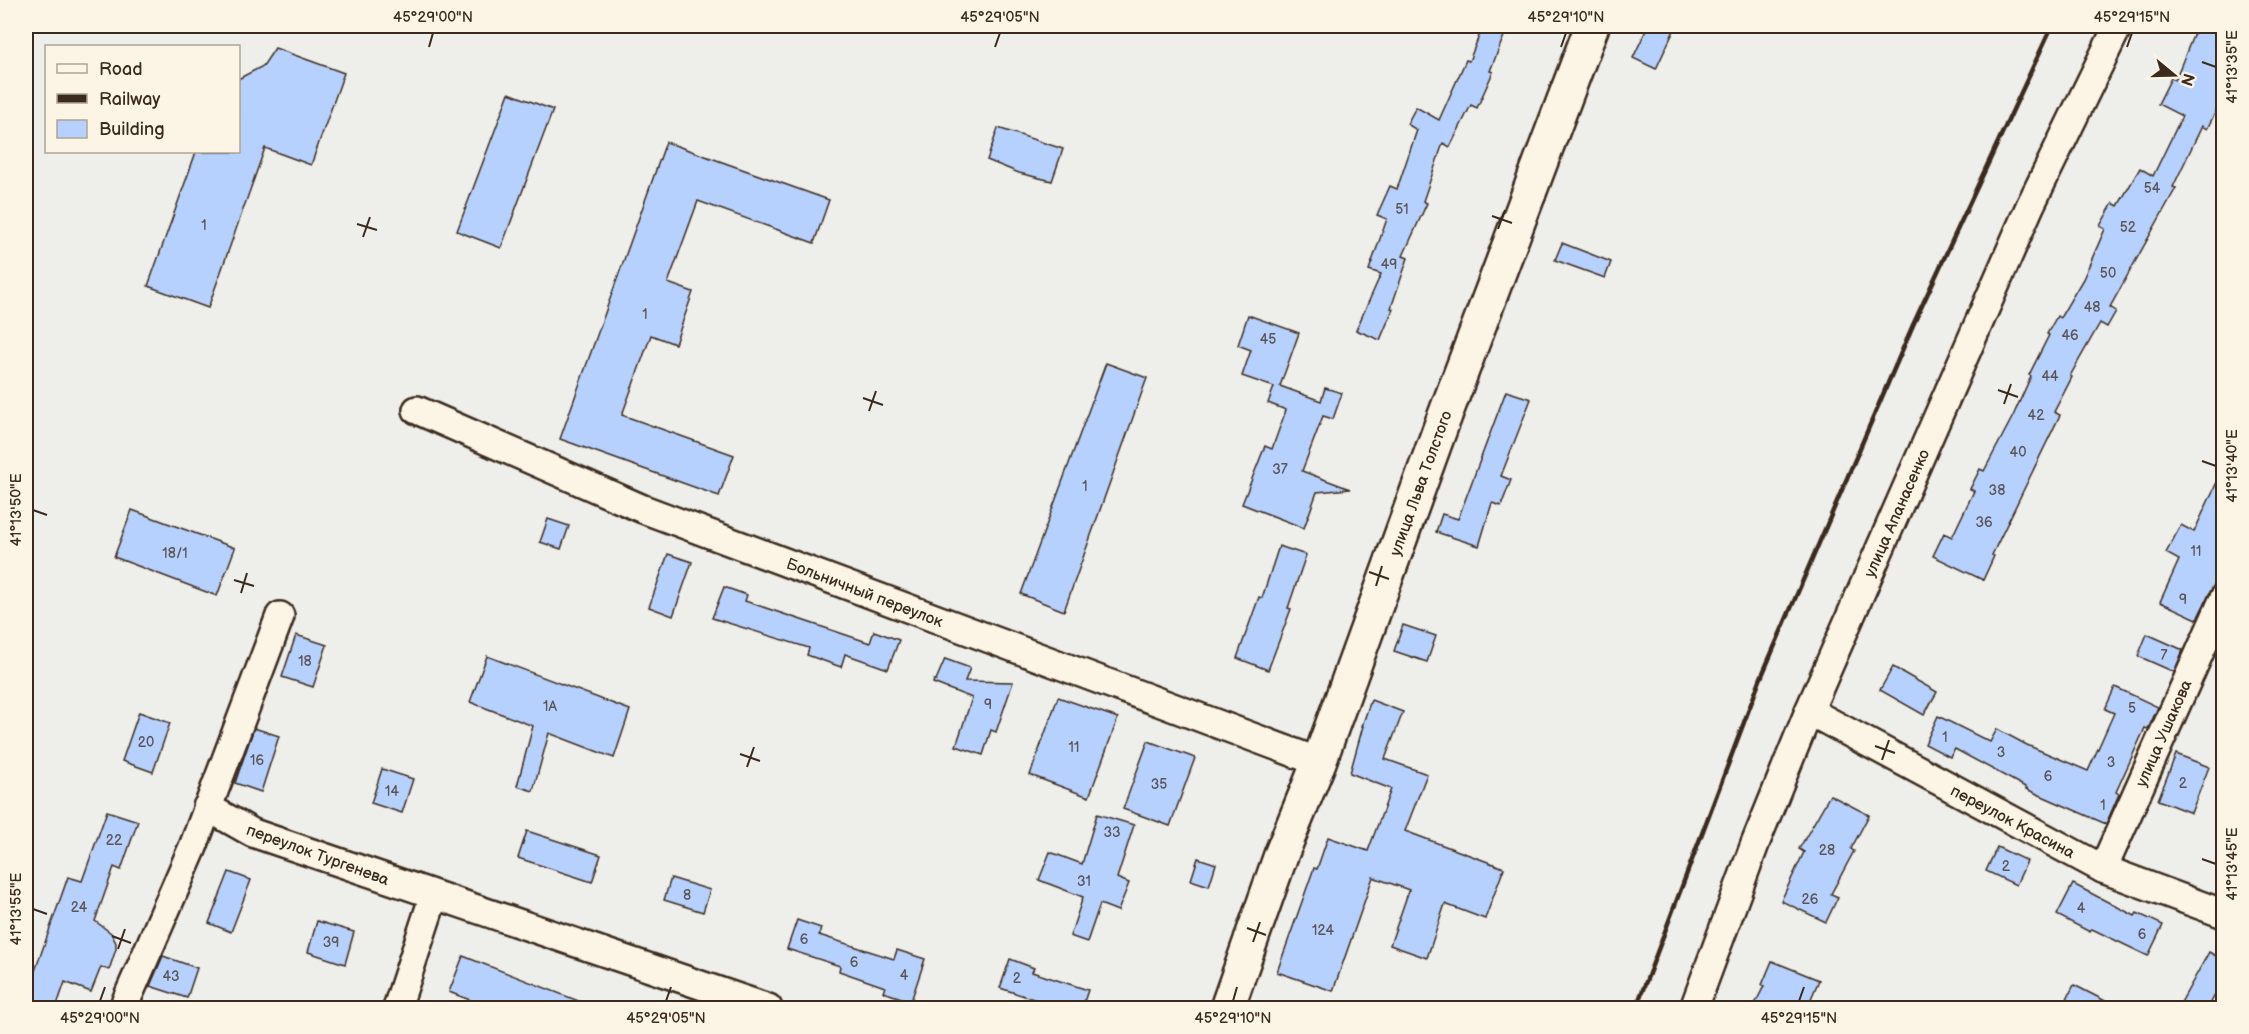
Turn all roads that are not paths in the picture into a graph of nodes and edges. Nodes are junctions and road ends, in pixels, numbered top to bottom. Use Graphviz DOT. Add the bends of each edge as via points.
graph roads {
  1 [pos="1593,26"];
  2 [pos="2118,26"];
  3 [pos="417,410"];
  4 [pos="2223,598"];
  5 [pos="280,616"];
  6 [pos="1809,711"];
  7 [pos="1318,762"];
  8 [pos="207,807"];
  9 [pos="2103,869"];
  10 [pos="434,895"];
  11 [pos="2223,914"];
  12 [pos="123,1008"];
  13 [pos="397,1008"];
  14 [pos="768,1008"];
  15 [pos="1227,1008"];
  16 [pos="1694,1008"];
  1 -- 7 [label="main road, улица Льва Толстого"];
  2 -- 6 [label="street, улица Апанасенко" via="2030,206"];
  3 -- 7 [label="street, Больничный переулок" via="643,509"];
  4 -- 9 [label="street, улица Ушакова"];
  5 -- 8 [label="street"];
  6 -- 9 [label="street, переулок Красина"];
  6 -- 16 [label="street, улица Апанасенко"];
  7 -- 15 [label="main road, улица Льва Толстого"];
  8 -- 10 [label="street, переулок Тургенева" via="253,833"];
  8 -- 12 [label="street"];
  9 -- 11 [label="street, переулок Красина"];
  10 -- 13 [label="street"];
  10 -- 14 [label="street, переулок Тургенева"];
}
